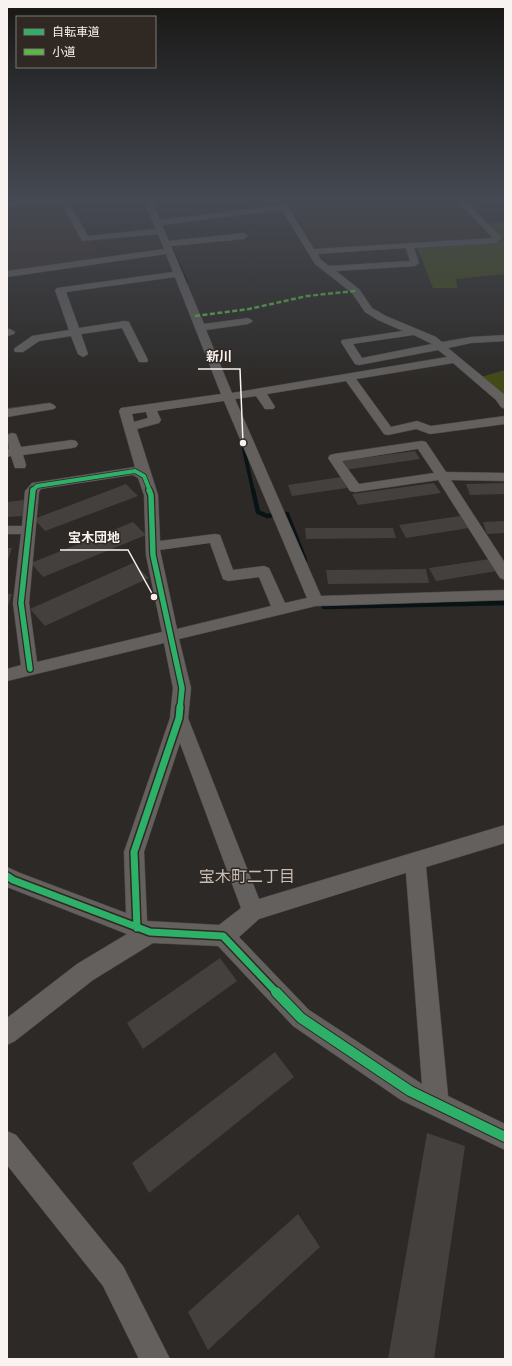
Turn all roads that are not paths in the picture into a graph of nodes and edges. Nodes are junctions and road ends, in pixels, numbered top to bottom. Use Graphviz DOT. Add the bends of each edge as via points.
graph roads {
  1 [pos="77,263"];
  2 [pos="174,263"];
  3 [pos="319,263"];
  4 [pos="415,263"];
  5 [pos="327,269"];
  6 [pos="7,274"];
  7 [pos="179,274"];
  8 [pos="248,321"];
  9 [pos="200,328"];
  10 [pos="74,332"];
  11 [pos="415,332"];
  12 [pos="505,338"];
  13 [pos="441,347"];
  14 [pos="19,350"];
  15 [pos="83,354"];
  16 [pos="457,359"];
  17 [pos="143,360"];
  18 [pos="349,377"];
  19 [pos="260,392"];
  20 [pos="228,397"];
  21 [pos="504,401"];
  22 [pos="50,407"];
  23 [pos="269,407"];
  24 [pos="7,413"];
  25 [pos="505,420"];
  26 [pos="12,437"];
  27 [pos="72,444"];
  28 [pos="12,453"];
  29 [pos="20,465"];
  30 [pos="144,476"];
  31 [pos="442,476"];
  32 [pos="505,477"];
  33 [pos="7,530"];
  34 [pos="27,530"];
  35 [pos="153,546"];
  36 [pos="505,575"];
  37 [pos="505,595"];
  38 [pos="316,601"];
  39 [pos="280,609"];
  40 [pos="170,635"];
  41 [pos="30,669"];
  42 [pos="7,675"];
  43 [pos="179,718"];
  44 [pos="505,834"];
  45 [pos="415,861"];
  46 [pos="7,876"];
  47 [pos="253,911"];
  48 [pos="143,930"];
  49 [pos="223,936"];
  50 [pos="7,1032"];
  51 [pos="436,1104"];
  52 [pos="505,1137"];
  53 [pos="7,1144"];
  54 [pos="155,1359"];
  1 -- 6 [label="street"];
  2 -- 7 [label="street"];
  3 -- 5 [label="street"];
  4 -- 5 [label="street"];
  5 -- 11 [label="street" via="356,291 368,310"];
  7 -- 9 [label="street"];
  7 -- 10 [label="street" via="60,290"];
  8 -- 9 [label="street"];
  9 -- 20 [label="street"];
  10 -- 14 [label="street" via="36,338"];
  10 -- 15 [label="street"];
  10 -- 17 [label="street" via="125,324"];
  11 -- 13 [label="street" via="432,339"];
  11 -- 13 [label="street" via="346,342 359,362"];
  12 -- 13 [label="street" via="471,340"];
  13 -- 16 [label="street"];
  16 -- 18 [label="street"];
  16 -- 21 [label="street"];
  18 -- 19 [label="street"];
  18 -- 25 [label="street" via="388,431 417,426 430,430"];
  19 -- 20 [label="street"];
  19 -- 23 [label="street"];
  20 -- 30 [label="street" via="150,408 155,420 130,426"];
  20 -- 38 [label="street"];
  22 -- 24 [label="street"];
  26 -- 28 [label="street"];
  27 -- 28 [label="street"];
  28 -- 29 [label="street"];
  30 -- 34 [label="street" via="135,471 37,486 32,491"];
  30 -- 35 [label="street" via="151,495"];
  31 -- 31 [label="street" via="422,445 334,458 355,488"];
  31 -- 32 [label="street"];
  31 -- 36 [label="street"];
  33 -- 34 [label="street"];
  34 -- 41 [label="street" via="21,603"];
  35 -- 39 [label="street" via="216,538 228,576 264,571"];
  35 -- 40 [label="street"];
  37 -- 38 [label="street"];
  38 -- 39 [label="street"];
  39 -- 40 [label="street"];
  40 -- 41 [label="street"];
  40 -- 43 [label="street" via="182,688"];
  41 -- 42 [label="street"];
  43 -- 47 [label="street"];
  43 -- 48 [label="street" via="134,852"];
  44 -- 45 [label="street"];
  45 -- 47 [label="street"];
  45 -- 51 [label="street"];
  46 -- 48 [label="street"];
  47 -- 49 [label="street"];
  48 -- 49 [label="street"];
  48 -- 50 [label="street"];
  49 -- 51 [label="street" via="301,1018 410,1092"];
  51 -- 52 [label="street"];
  53 -- 54 [label="street" via="113,1276"];
}
